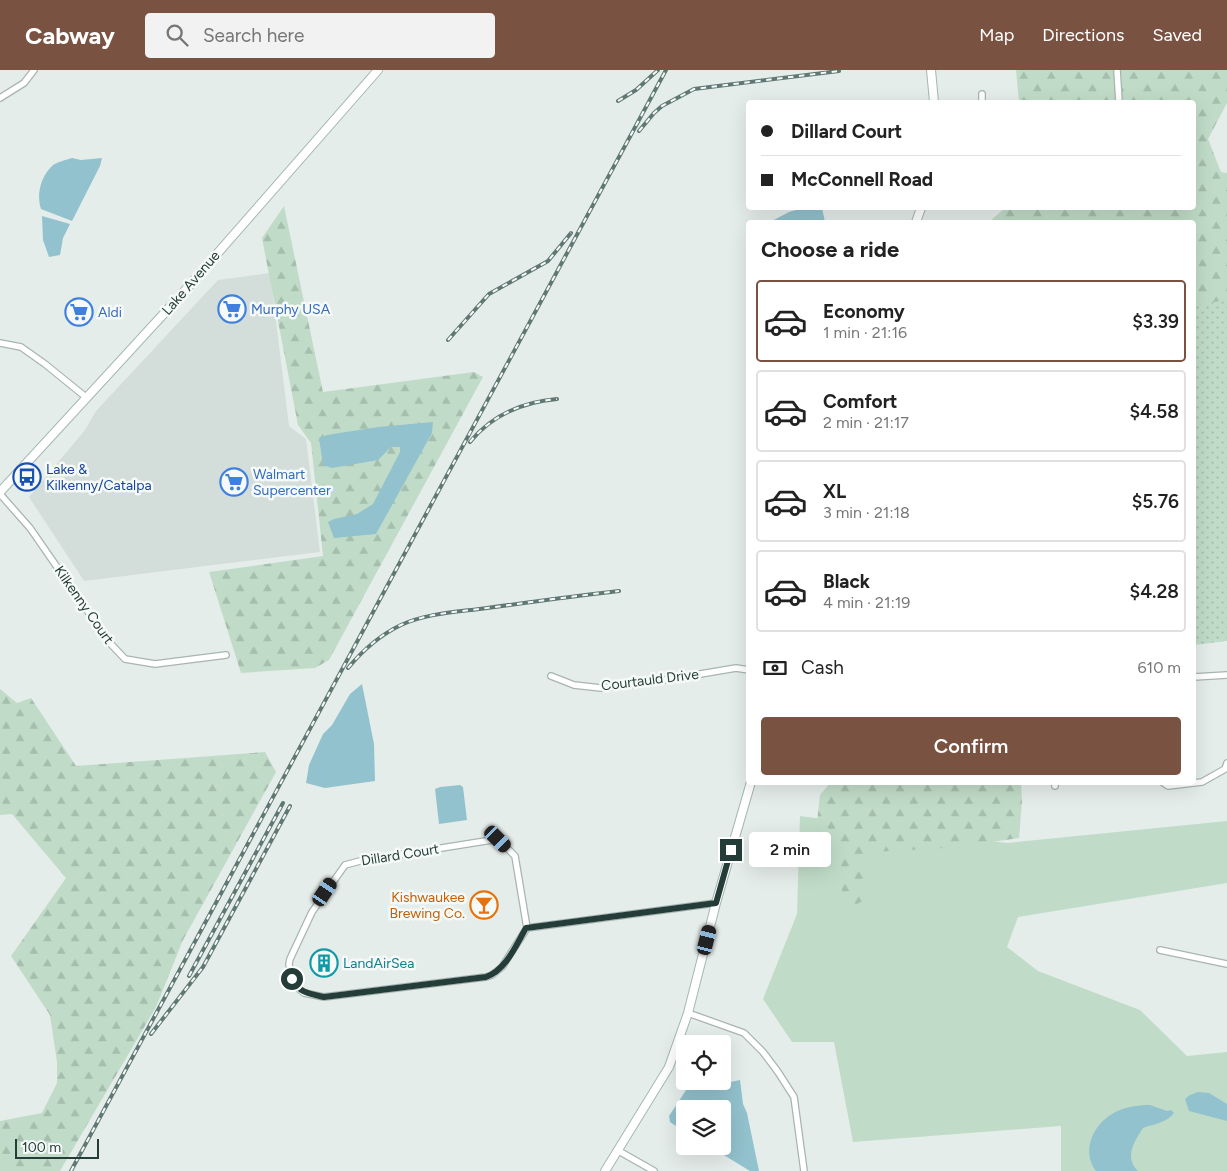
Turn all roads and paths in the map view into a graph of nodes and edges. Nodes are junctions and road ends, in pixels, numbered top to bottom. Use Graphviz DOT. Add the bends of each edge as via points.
graph roads {
  1 [pos="34,70"];
  2 [pos="378,70"];
  3 [pos="931,70"];
  4 [pos="1117,70"];
  5 [pos="982,94"];
  6 [pos="0,98"];
  7 [pos="934,100"];
  8 [pos="982,100"];
  9 [pos="1119,100"];
  10 [pos="0,343"];
  11 [pos="87,398"];
  12 [pos="0,493"];
  13 [pos="226,655"];
  14 [pos="746,670"];
  15 [pos="1227,675"];
  16 [pos="551,676"];
  17 [pos="1196,677"];
  18 [pos="1227,763"];
  19 [pos="1196,783"];
  20 [pos="750,785"];
  21 [pos="716,903"];
  22 [pos="526,928"];
  23 [pos="1160,950"];
  24 [pos="1227,964"];
  25 [pos="688,1013"];
  26 [pos="617,1150"];
  27 [pos="605,1171"];
  28 [pos="654,1171"];
  29 [pos="804,1171"];
  1 -- 6 [label="street" via="24,83"];
  2 -- 11 [label="street, Lake Avenue"];
  3 -- 7 [label="street"];
  4 -- 9 [label="street"];
  5 -- 8 [label="street"];
  10 -- 11 [label="street" via="21,348"];
  11 -- 12 [label="street, Lake Avenue"];
  12 -- 13 [label="street, Kilkenny Court" via="30,528 109,642 126,658 156,664"];
  14 -- 16 [label="street, Courtauld Drive" via="736,668 601,688 574,685"];
  15 -- 17 [label="street"];
  18 -- 19 [label="street" via="1225,769"];
  20 -- 21 [label="street"];
  21 -- 22 [label="street"];
  21 -- 25 [label="street"];
  22 -- 22 [label="street, Dillard Court" via="514,856 498,839 352,862 341,869 312,912 290,958 290,971 294,984 304,993 324,997 492,975 502,967"];
  23 -- 24 [label="street"];
  25 -- 26 [label="street" via="669,1067"];
  25 -- 29 [label="street" via="744,1033 778,1072 794,1097"];
  26 -- 27 [label="street"];
  26 -- 28 [label="street"];
}
